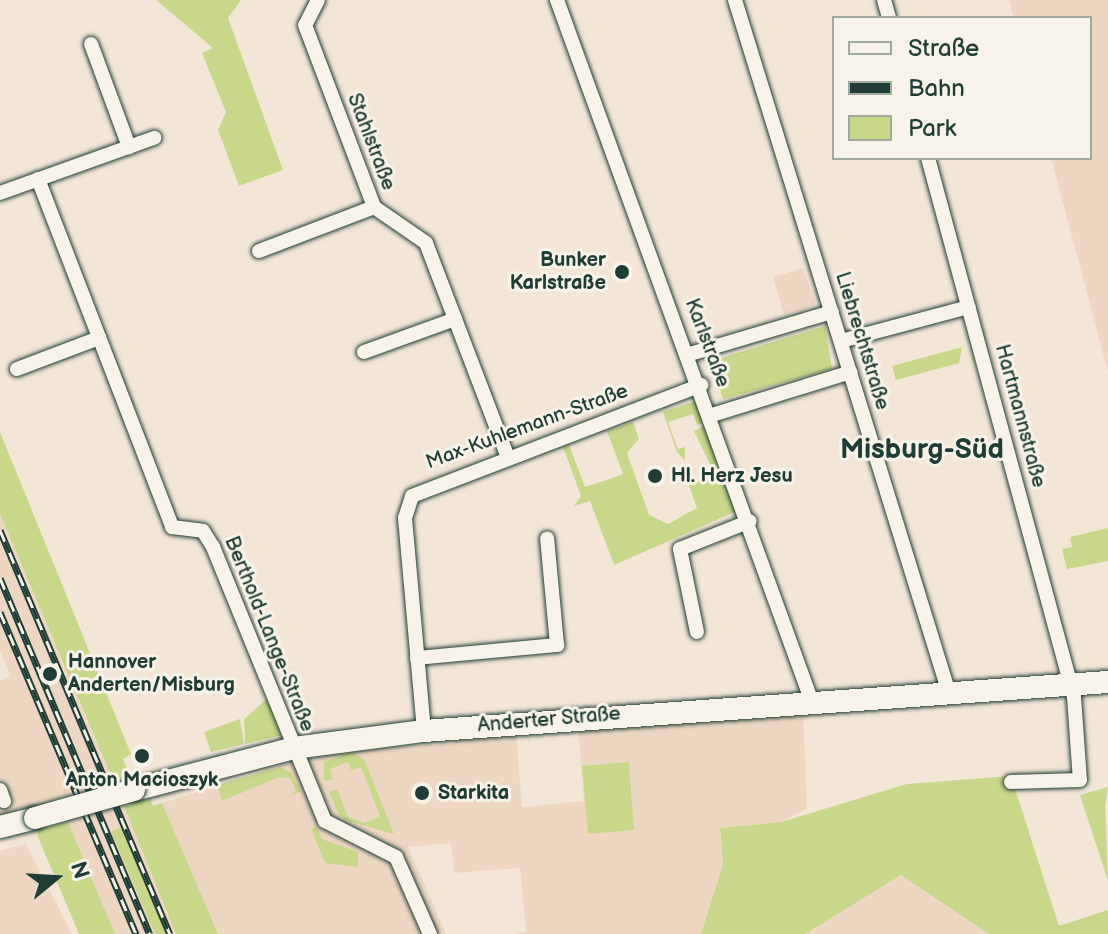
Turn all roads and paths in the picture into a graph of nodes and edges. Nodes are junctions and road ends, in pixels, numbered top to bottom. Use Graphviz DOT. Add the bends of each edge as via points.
graph roads {
  1 [pos="318,0"];
  2 [pos="557,0"];
  3 [pos="735,0"];
  4 [pos="91,44"];
  5 [pos="154,138"];
  6 [pos="129,147"];
  7 [pos="929,160"];
  8 [pos="38,179"];
  9 [pos="0,193"];
  10 [pos="374,207"];
  11 [pos="259,251"];
  12 [pos="969,307"];
  13 [pos="832,312"];
  14 [pos="455,319"];
  15 [pos="99,338"];
  16 [pos="841,341"];
  17 [pos="364,352"];
  18 [pos="690,354"];
  19 [pos="17,369"];
  20 [pos="851,372"];
  21 [pos="701,385"];
  22 [pos="712,415"];
  23 [pos="507,455"];
  24 [pos="750,521"];
  25 [pos="547,538"];
  26 [pos="697,632"];
  27 [pos="417,658"];
  28 [pos="1108,682"];
  29 [pos="1072,684"];
  30 [pos="949,693"];
  31 [pos="812,702"];
  32 [pos="424,731"];
  33 [pos="294,748"];
  34 [pos="1011,782"];
  35 [pos="0,827"];
  36 [pos="430,934"];
  1 -- 10 [label="street, Stahlstraße" via="305,25"];
  2 -- 18 [label="street, Karlstraße"];
  3 -- 13 [label="street, Liebrechtstraße"];
  4 -- 6 [label="street"];
  5 -- 6 [label="street"];
  6 -- 8 [label="street"];
  7 -- 12 [label="street, Hartmannstraße"];
  8 -- 9 [label="street"];
  8 -- 15 [label="street, Berthold-Lange-Straße"];
  10 -- 11 [label="street"];
  10 -- 14 [label="street, Stahlstraße" via="426,243"];
  12 -- 16 [label="street"];
  12 -- 29 [label="street, Hartmannstraße"];
  13 -- 16 [label="street, Liebrechtstraße"];
  13 -- 18 [label="street"];
  14 -- 17 [label="street"];
  14 -- 23 [label="street, Stahlstraße"];
  15 -- 19 [label="street"];
  15 -- 33 [label="street, Berthold-Lange-Straße" via="172,527 203,531 213,547"];
  16 -- 20 [label="street, Liebrechtstraße"];
  18 -- 21 [label="street, Karlstraße"];
  20 -- 22 [label="street"];
  20 -- 30 [label="street, Liebrechtstraße"];
  21 -- 22 [label="street, Karlstraße"];
  21 -- 23 [label="street, Max-Kuhlemann-Straße"];
  22 -- 24 [label="street, Karlstraße"];
  23 -- 27 [label="street, Max-Kuhlemann-Straße" via="429,483 407,504"];
  24 -- 26 [label="street" via="680,549"];
  24 -- 31 [label="street, Karlstraße"];
  25 -- 27 [label="street" via="557,645"];
  27 -- 32 [label="street, Max-Kuhlemann-Straße"];
  28 -- 29 [label="main road, Anderter Straße"];
  29 -- 30 [label="main road, Anderter Straße"];
  29 -- 34 [label="street, Hartmannstraße" via="1080,780"];
  30 -- 31 [label="main road, Anderter Straße"];
  31 -- 32 [label="main road, Anderter Straße"];
  32 -- 33 [label="main road, Anderter Straße"];
  33 -- 35 [label="main road, Anderter Straße, bridge"];
  33 -- 36 [label="street" via="331,828 396,857"];
}
